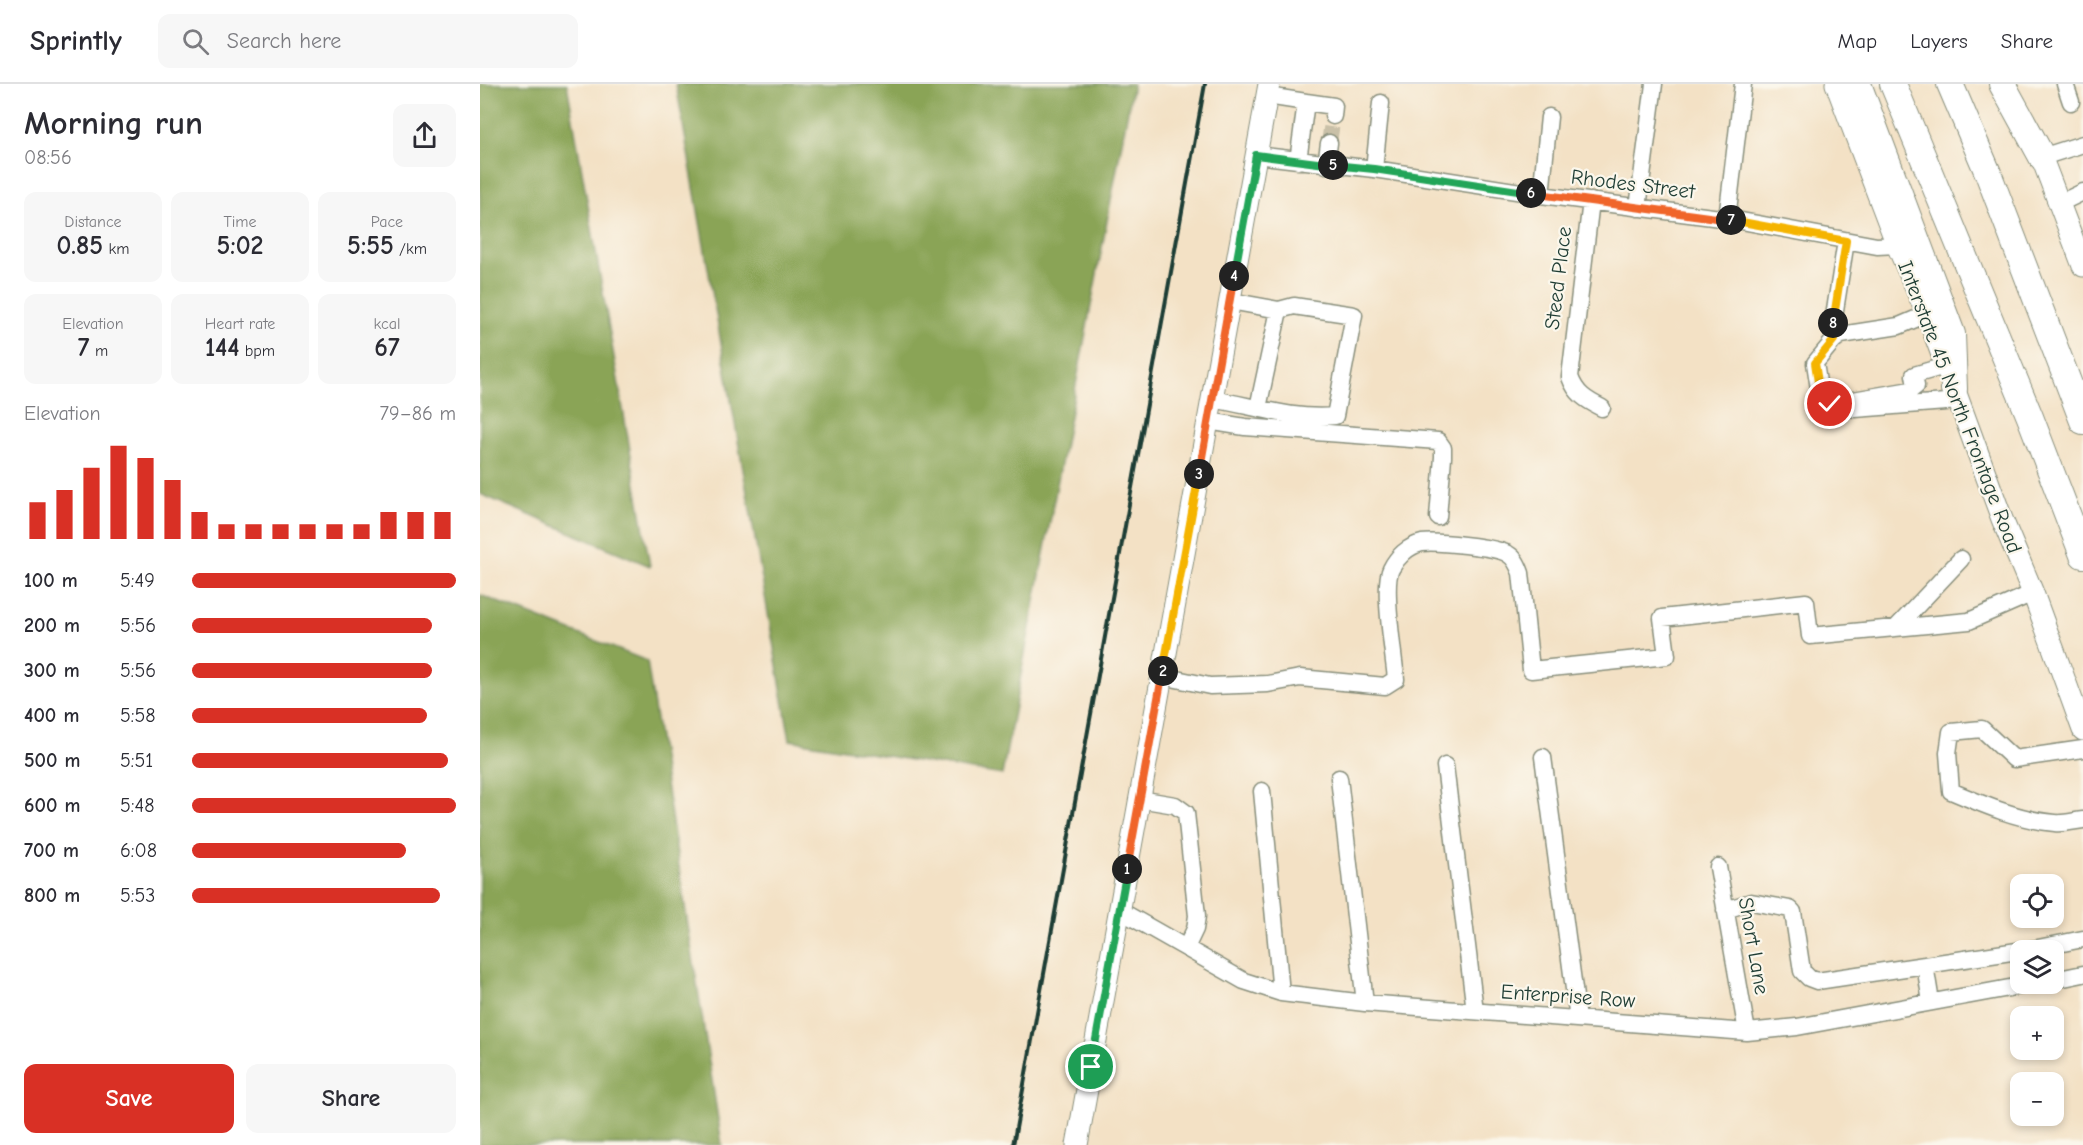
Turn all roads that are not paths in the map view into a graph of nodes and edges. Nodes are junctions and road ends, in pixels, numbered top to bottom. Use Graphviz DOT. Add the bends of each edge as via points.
graph roads {
  1 [pos="1654,84"];
  2 [pos="1743,84"];
  3 [pos="1836,84"];
  4 [pos="1858,84"];
  5 [pos="1893,84"];
  6 [pos="1950,84"];
  7 [pos="2002,84"];
  8 [pos="2010,84"];
  9 [pos="2065,84"];
  10 [pos="1268,90"];
  11 [pos="1306,102"];
  12 [pos="2071,102"];
  13 [pos="1381,103"];
  14 [pos="1332,117"];
  15 [pos="1549,117"];
  16 [pos="1329,143"];
  17 [pos="2083,144"];
  18 [pos="1256,155"];
  19 [pos="2042,157"];
  20 [pos="1298,161"];
  21 [pos="1326,165"];
  22 [pos="1374,169"];
  23 [pos="2083,192"];
  24 [pos="1541,195"];
  25 [pos="1591,201"];
  26 [pos="2058,204"];
  27 [pos="1638,208"];
  28 [pos="1727,219"];
  29 [pos="1846,241"];
  30 [pos="1897,245"];
  31 [pos="2083,266"];
  32 [pos="1230,300"];
  33 [pos="1279,310"];
  34 [pos="1927,314"];
  35 [pos="1834,340"];
  36 [pos="1952,386"];
  37 [pos="1212,399"];
  38 [pos="1257,408"];
  39 [pos="1602,408"];
  40 [pos="1854,409"];
  41 [pos="2083,421"];
  42 [pos="1208,422"];
  43 [pos="1438,516"];
  44 [pos="2083,555"];
  45 [pos="1961,558"];
  46 [pos="2033,593"];
  47 [pos="1897,627"];
  48 [pos="1162,676"];
  49 [pos="2083,730"];
  50 [pos="2083,749"];
  51 [pos="1543,757"];
  52 [pos="1445,766"];
  53 [pos="1339,778"];
  54 [pos="1262,791"];
  55 [pos="1139,799"];
  56 [pos="2083,820"];
  57 [pos="1718,867"];
  58 [pos="1119,910"];
  59 [pos="1725,910"];
  60 [pos="2083,939"];
  61 [pos="2064,943"];
  62 [pos="1186,948"];
  63 [pos="2010,953"];
  64 [pos="1925,965"];
  65 [pos="2083,974"];
  66 [pos="2064,978"];
  67 [pos="2010,988"];
  68 [pos="1281,993"];
  69 [pos="1931,1002"];
  70 [pos="1365,1003"];
  71 [pos="1475,1011"];
  72 [pos="1578,1019"];
  73 [pos="1747,1032"];
  74 [pos="1077,1145"];
  1 -- 27 [label="street"];
  2 -- 28 [label="street"];
  3 -- 30 [label="main road, Interstate 45 North Frontage Road"];
  4 -- 36 [label="highway" via="1952,334"];
  5 -- 44 [label="highway"];
  6 -- 41 [label="highway"];
  7 -- 19 [label="highway"];
  8 -- 19 [label="main road"];
  9 -- 12 [label="street"];
  10 -- 11 [label="street"];
  10 -- 18 [label="main road"];
  11 -- 14 [label="street" via="1334,106"];
  11 -- 20 [label="street"];
  13 -- 22 [label="street"];
  15 -- 24 [label="street"];
  16 -- 21 [label="street"];
  17 -- 19 [label="street"];
  18 -- 20 [label="street, Rhodes Street"];
  18 -- 32 [label="main road"];
  19 -- 26 [label="main road"];
  20 -- 21 [label="street, Rhodes Street"];
  21 -- 22 [label="street, Rhodes Street"];
  22 -- 24 [label="street, Rhodes Street"];
  23 -- 26 [label="street"];
  24 -- 25 [label="street, Rhodes Street"];
  25 -- 27 [label="street, Rhodes Street"];
  25 -- 39 [label="street, Steed Place" via="1570,377 1574,389"];
  26 -- 31 [label="main road"];
  27 -- 28 [label="street, Rhodes Street"];
  28 -- 29 [label="street, Rhodes Street"];
  29 -- 30 [label="street, Rhodes Street"];
  29 -- 35 [label="street" via="1832,329"];
  30 -- 34 [label="main road, Interstate 45 North Frontage Road"];
  32 -- 33 [label="street"];
  32 -- 37 [label="main road"];
  33 -- 38 [label="street"];
  33 -- 38 [label="street" via="1294,306 1354,315 1335,416 1314,418"];
  34 -- 35 [label="street" via="1899,326 1841,335"];
  34 -- 36 [label="main road, Interstate 45 North Frontage Road"];
  35 -- 36 [label="street" via="1815,363 1820,395 1830,404 1911,390 1916,386 1914,375"];
  36 -- 40 [label="street"];
  36 -- 46 [label="main road, Interstate 45 North Frontage Road"];
  37 -- 38 [label="street"];
  37 -- 42 [label="main road"];
  42 -- 43 [label="street" via="1438,441 1443,448"];
  42 -- 48 [label="main road"];
  45 -- 47 [label="street"];
  46 -- 47 [label="street" via="1969,621"];
  46 -- 49 [label="main road, Interstate 45 North Frontage Road"];
  47 -- 48 [label="street" via="1810,636 1806,602 1662,618 1667,656 1531,670 1521,573 1511,555 1481,546 1422,543 1407,549 1386,579 1396,679 1385,686 1300,678 1268,684 1210,686"];
  48 -- 55 [label="main road"];
  50 -- 56 [label="street" via="2014,759 1982,729 1951,732 1948,753 1951,790 2014,815 2056,823"];
  51 -- 72 [label="street"];
  52 -- 71 [label="street"];
  53 -- 70 [label="street"];
  54 -- 68 [label="street"];
  55 -- 58 [label="main road"];
  55 -- 62 [label="street" via="1175,805 1186,813 1197,916"];
  57 -- 59 [label="street, Short Lane"];
  58 -- 62 [label="street, Enterprise Row"];
  58 -- 74 [label="main road"];
  59 -- 64 [label="street" via="1751,902 1790,909 1802,971 1817,981"];
  59 -- 73 [label="street, Short Lane"];
  60 -- 61 [label="street"];
  62 -- 68 [label="street, Enterprise Row" via="1244,981"];
  63 -- 64 [label="street"];
  64 -- 69 [label="street"];
  65 -- 66 [label="street"];
  67 -- 69 [label="street, Enterprise Row"];
  68 -- 70 [label="street, Enterprise Row"];
  69 -- 73 [label="street, Enterprise Row" via="1797,1027"];
  70 -- 71 [label="street, Enterprise Row"];
  71 -- 72 [label="street, Enterprise Row"];
  72 -- 73 [label="street, Enterprise Row"];
}
